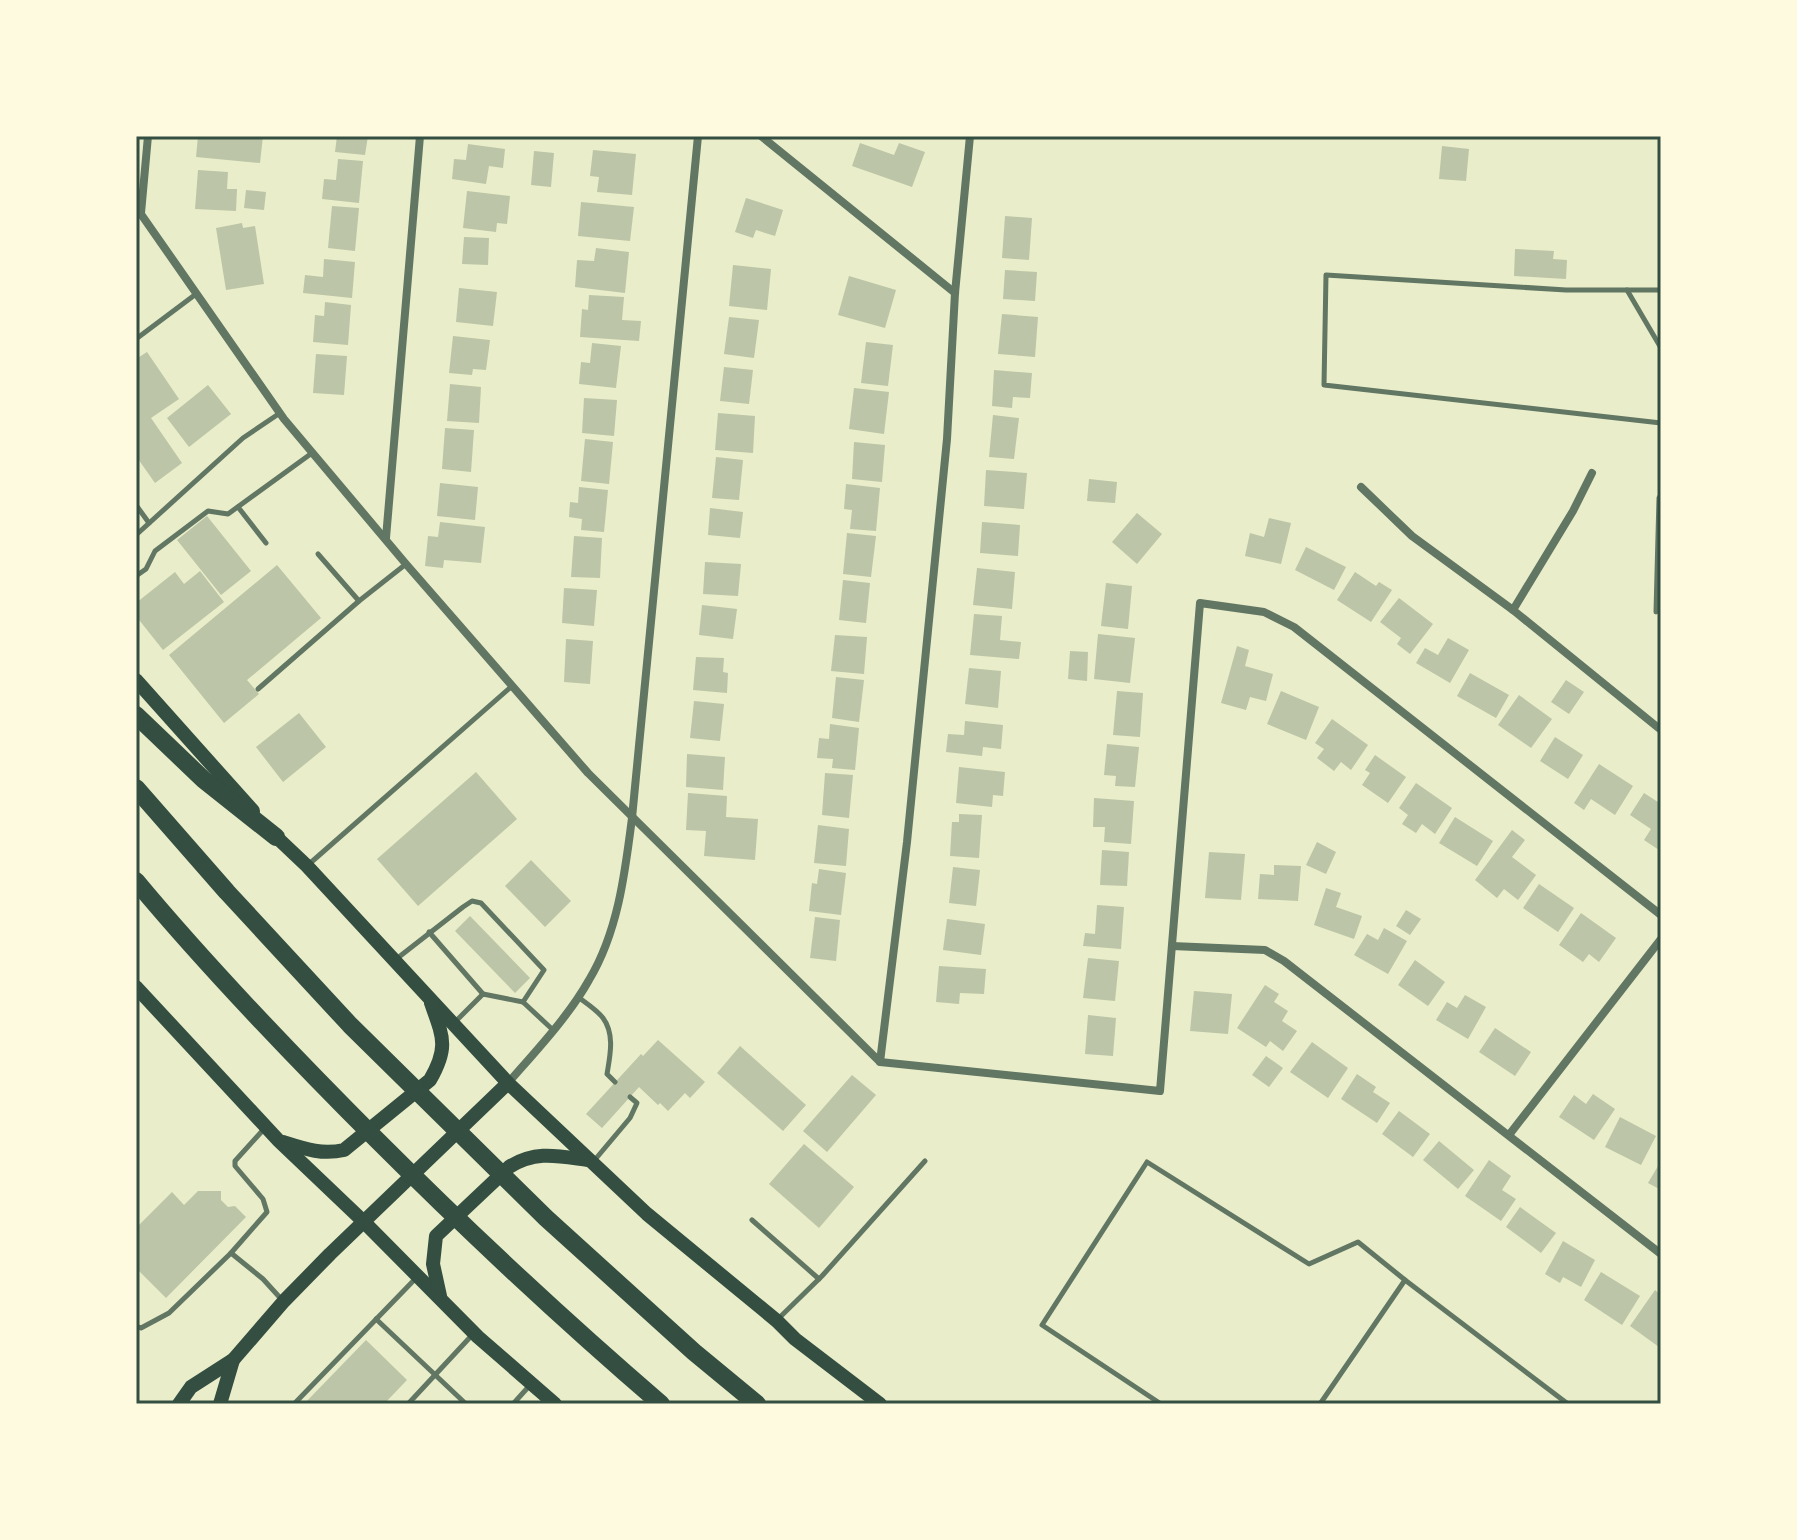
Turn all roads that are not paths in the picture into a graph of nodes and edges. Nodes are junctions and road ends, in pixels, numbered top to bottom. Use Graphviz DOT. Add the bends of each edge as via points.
graph roads {
  1 [pos="148,136"];
  2 [pos="420,136"];
  3 [pos="698,136"];
  4 [pos="761,136"];
  5 [pos="970,136"];
  6 [pos="138,211"];
  7 [pos="1627,290"];
  8 [pos="1661,290"];
  9 [pos="955,293"];
  10 [pos="197,294"];
  11 [pos="136,339"];
  12 [pos="1661,348"];
  13 [pos="280,413"];
  14 [pos="1661,423"];
  15 [pos="313,452"];
  16 [pos="1592,473"];
  17 [pos="1361,487"];
  18 [pos="1661,495"];
  19 [pos="136,505"];
  20 [pos="238,507"];
  21 [pos="149,523"];
  22 [pos="136,535"];
  23 [pos="386,538"];
  24 [pos="266,543"];
  25 [pos="318,554"];
  26 [pos="406,564"];
  27 [pos="136,576"];
  28 [pos="359,601"];
  29 [pos="1513,610"];
  30 [pos="1656,612"];
  31 [pos="136,680"];
  32 [pos="512,686"];
  33 [pos="258,689"];
  34 [pos="136,715"];
  35 [pos="1661,730"];
  36 [pos="136,788"];
  37 [pos="632,818"];
  38 [pos="276,837"];
  39 [pos="307,866"];
  40 [pos="136,881"];
  41 [pos="1661,915"];
  42 [pos="429,932"];
  43 [pos="1661,939"];
  44 [pos="1172,946"];
  45 [pos="394,960"];
  46 [pos="136,987"];
  47 [pos="483,994"];
  48 [pos="578,996"];
  49 [pos="429,998"];
  50 [pos="523,1002"];
  51 [pos="453,1024"];
  52 [pos="553,1030"];
  53 [pos="880,1062"];
  54 [pos="615,1082"];
  55 [pos="508,1083"];
  56 [pos="630,1097"];
  57 [pos="266,1127"];
  58 [pos="1509,1135"];
  59 [pos="279,1141"];
  60 [pos="925,1161"];
  61 [pos="590,1162"];
  62 [pos="752,1220"];
  63 [pos="364,1222"];
  64 [pos="231,1253"];
  65 [pos="1661,1254"];
  66 [pos="418,1276"];
  67 [pos="819,1279"];
  68 [pos="1405,1280"];
  69 [pos="440,1297"];
  70 [pos="284,1301"];
  71 [pos="376,1319"];
  72 [pos="777,1321"];
  73 [pos="136,1326"];
  74 [pos="474,1333"];
  75 [pos="233,1360"];
  76 [pos="434,1376"];
  77 [pos="531,1383"];
  78 [pos="179,1404"];
  79 [pos="220,1404"];
  80 [pos="294,1404"];
  81 [pos="408,1404"];
  82 [pos="466,1404"];
  83 [pos="513,1404"];
  84 [pos="555,1404"];
  85 [pos="661,1404"];
  86 [pos="757,1404"];
  87 [pos="880,1404"];
  88 [pos="1161,1404"];
  89 [pos="1320,1404"];
  90 [pos="1568,1404"];
  1 -- 6 [label="street"];
  2 -- 23 [label="street"];
  3 -- 37 [label="street"];
  4 -- 9 [label="street"];
  5 -- 9 [label="street"];
  6 -- 10 [label="street"];
  7 -- 8 [label="lane"];
  7 -- 12 [label="lane"];
  7 -- 14 [label="lane" via="1326,275 1324,385"];
  9 -- 53 [label="street" via="941,501"];
  10 -- 11 [label="lane"];
  10 -- 13 [label="street"];
  13 -- 15 [label="street"];
  13 -- 21 [label="lane" via="243,438"];
  15 -- 20 [label="lane"];
  15 -- 23 [label="street"];
  16 -- 29 [label="street"];
  17 -- 29 [label="street" via="1412,536"];
  18 -- 30 [label="lane"];
  19 -- 21 [label="lane"];
  20 -- 24 [label="lane"];
  20 -- 27 [label="lane" via="228,514 208,511 155,551"];
  21 -- 22 [label="lane"];
  23 -- 26 [label="street"];
  25 -- 28 [label="lane"];
  26 -- 28 [label="lane"];
  26 -- 32 [label="street"];
  28 -- 33 [label="lane"];
  29 -- 35 [label="street"];
  31 -- 38 [label="main road"];
  32 -- 37 [label="street"];
  32 -- 39 [label="lane"];
  34 -- 38 [label="highway" via="204,780"];
  36 -- 86 [label="highway" via="350,1025 546,1218"];
  37 -- 48 [label="street" via="623,887 606,943"];
  37 -- 53 [label="street"];
  38 -- 39 [label="main road"];
  39 -- 45 [label="main road"];
  40 -- 85 [label="highway" via="305,1068 507,1268"];
  41 -- 44 [label="street" via="1294,627 1264,612 1200,603"];
  42 -- 45 [label="lane"];
  42 -- 47 [label="lane"];
  42 -- 50 [label="lane" via="472,901 481,903 544,970"];
  43 -- 58 [label="street"];
  44 -- 53 [label="street" via="1160,1091"];
  44 -- 58 [label="street" via="1265,950 1275,955"];
  45 -- 49 [label="main road"];
  46 -- 57 [label="main road"];
  47 -- 50 [label="lane"];
  47 -- 51 [label="lane"];
  48 -- 52 [label="street"];
  48 -- 54 [label="lane" via="603,1018 610,1033 607,1074"];
  49 -- 51 [label="main road"];
  49 -- 59 [label="main road" via="443,1049 430,1080 344,1150 313,1152"];
  50 -- 52 [label="lane"];
  51 -- 55 [label="main road"];
  52 -- 55 [label="street"];
  55 -- 61 [label="main road"];
  55 -- 63 [label="main road"];
  56 -- 61 [label="lane" via="637,1103 630,1118"];
  57 -- 59 [label="main road"];
  57 -- 64 [label="lane" via="235,1166 263,1199 267,1212"];
  58 -- 65 [label="street"];
  59 -- 63 [label="main road"];
  60 -- 67 [label="lane"];
  61 -- 69 [label="main road" via="536,1155 499,1177 436,1236 433,1264"];
  61 -- 72 [label="main road"];
  62 -- 67 [label="lane"];
  63 -- 66 [label="main road"];
  63 -- 70 [label="main road"];
  64 -- 70 [label="lane"];
  64 -- 73 [label="lane" via="169,1313"];
  66 -- 69 [label="main road"];
  66 -- 71 [label="lane"];
  67 -- 72 [label="lane"];
  68 -- 88 [label="lane" via="1358,1242 1309,1264 1147,1162 1042,1325"];
  68 -- 89 [label="lane"];
  68 -- 90 [label="lane"];
  69 -- 74 [label="main road"];
  70 -- 75 [label="main road"];
  71 -- 76 [label="lane"];
  71 -- 80 [label="lane"];
  72 -- 87 [label="main road"];
  74 -- 76 [label="lane"];
  74 -- 77 [label="main road"];
  75 -- 78 [label="main road" via="191,1387"];
  75 -- 79 [label="main road"];
  76 -- 81 [label="lane"];
  76 -- 82 [label="lane"];
  77 -- 83 [label="lane"];
  77 -- 84 [label="main road"];
}
